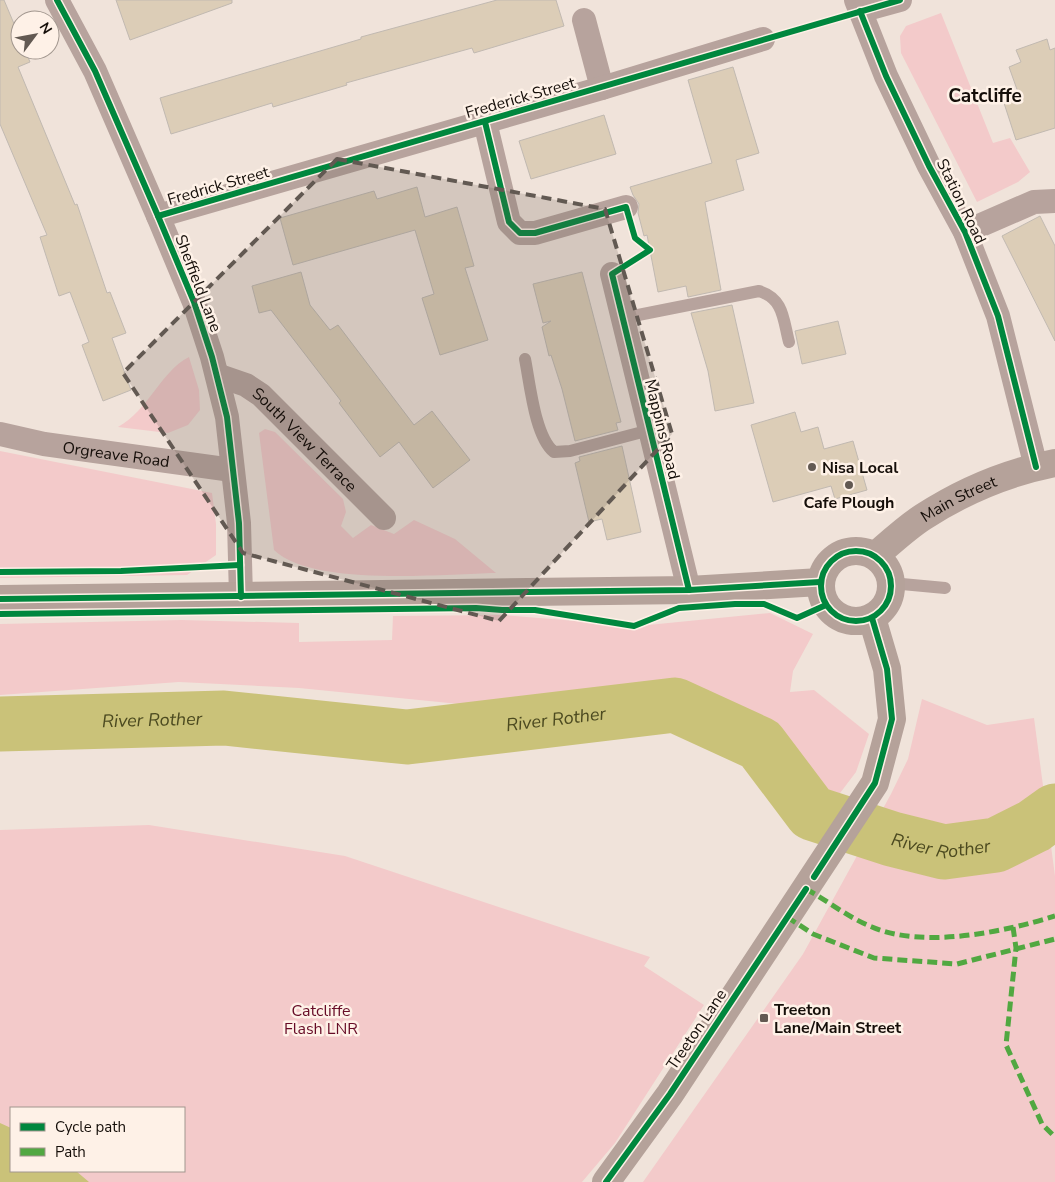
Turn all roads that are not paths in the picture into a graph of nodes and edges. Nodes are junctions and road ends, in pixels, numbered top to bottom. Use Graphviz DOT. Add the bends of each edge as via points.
graph roads {
  1 [pos="57,0"];
  2 [pos="900,0"];
  3 [pos="858,6"];
  4 [pos="584,20"];
  5 [pos="763,38"];
  6 [pos="602,88"];
  7 [pos="485,122"];
  8 [pos="284,180"];
  9 [pos="1055,201"];
  10 [pos="626,207"];
  11 [pos="158,216"];
  12 [pos="965,232"];
  13 [pos="612,274"];
  14 [pos="622,318"];
  15 [pos="789,342"];
  16 [pos="525,359"];
  17 [pos="217,375"];
  18 [pos="650,430"];
  19 [pos="0,434"];
  20 [pos="1045,465"];
  21 [pos="232,470"];
  22 [pos="384,518"];
  23 [pos="875,556"];
  24 [pos="820,582"];
  25 [pos="891,583"];
  26 [pos="946,588"];
  27 [pos="689,590"];
  28 [pos="241,597"];
  29 [pos="0,599"];
  30 [pos="872,618"];
  31 [pos="606,1182"];
  1 -- 11 [label="street, Sheffield Lane" via="95,71"];
  2 -- 3 [label="street"];
  3 -- 12 [label="street, Station Road" via="886,76"];
  4 -- 6 [label="street"];
  5 -- 6 [label="street, Frederick Street"];
  6 -- 7 [label="street, Frederick Street"];
  7 -- 8 [label="street, Frederick Street"];
  7 -- 10 [label="street" via="509,222 520,233 535,233"];
  8 -- 11 [label="street, Fredrick Street"];
  9 -- 12 [label="street" via="1034,202"];
  11 -- 17 [label="street, Sheffield Lane" via="194,302"];
  12 -- 20 [label="street, Station Road" via="998,316"];
  13 -- 14 [label="street, Mappins Road"];
  14 -- 15 [label="lane" via="759,291 778,302"];
  14 -- 18 [label="street, Mappins Road"];
  16 -- 18 [label="lane" via="541,433 546,446 554,452 570,451"];
  17 -- 21 [label="street, Sheffield Lane" via="227,416"];
  17 -- 22 [label="street, South View Terrace" via="246,385 261,395"];
  18 -- 27 [label="street, Mappins Road"];
  19 -- 21 [label="street, Orgreave Road" via="44,444"];
  20 -- 23 [label="main road, Main Street" via="983,485 952,500 922,518"];
  21 -- 28 [label="street, Sheffield Lane" via="239,523"];
  23 -- 24 [label="main road" via="852,551 840,554 831,561"];
  23 -- 25 [label="main road" via="883,563"];
  24 -- 27 [label="main road"];
  24 -- 30 [label="main road" via="824,599 833,613 852,621"];
  25 -- 26 [label="lane"];
  25 -- 30 [label="main road" via="887,603"];
  27 -- 28 [label="main road"];
  28 -- 29 [label="main road"];
  30 -- 31 [label="main road, Treeton Lane" via="887,669 892,719 875,783 670,1094"];
}
